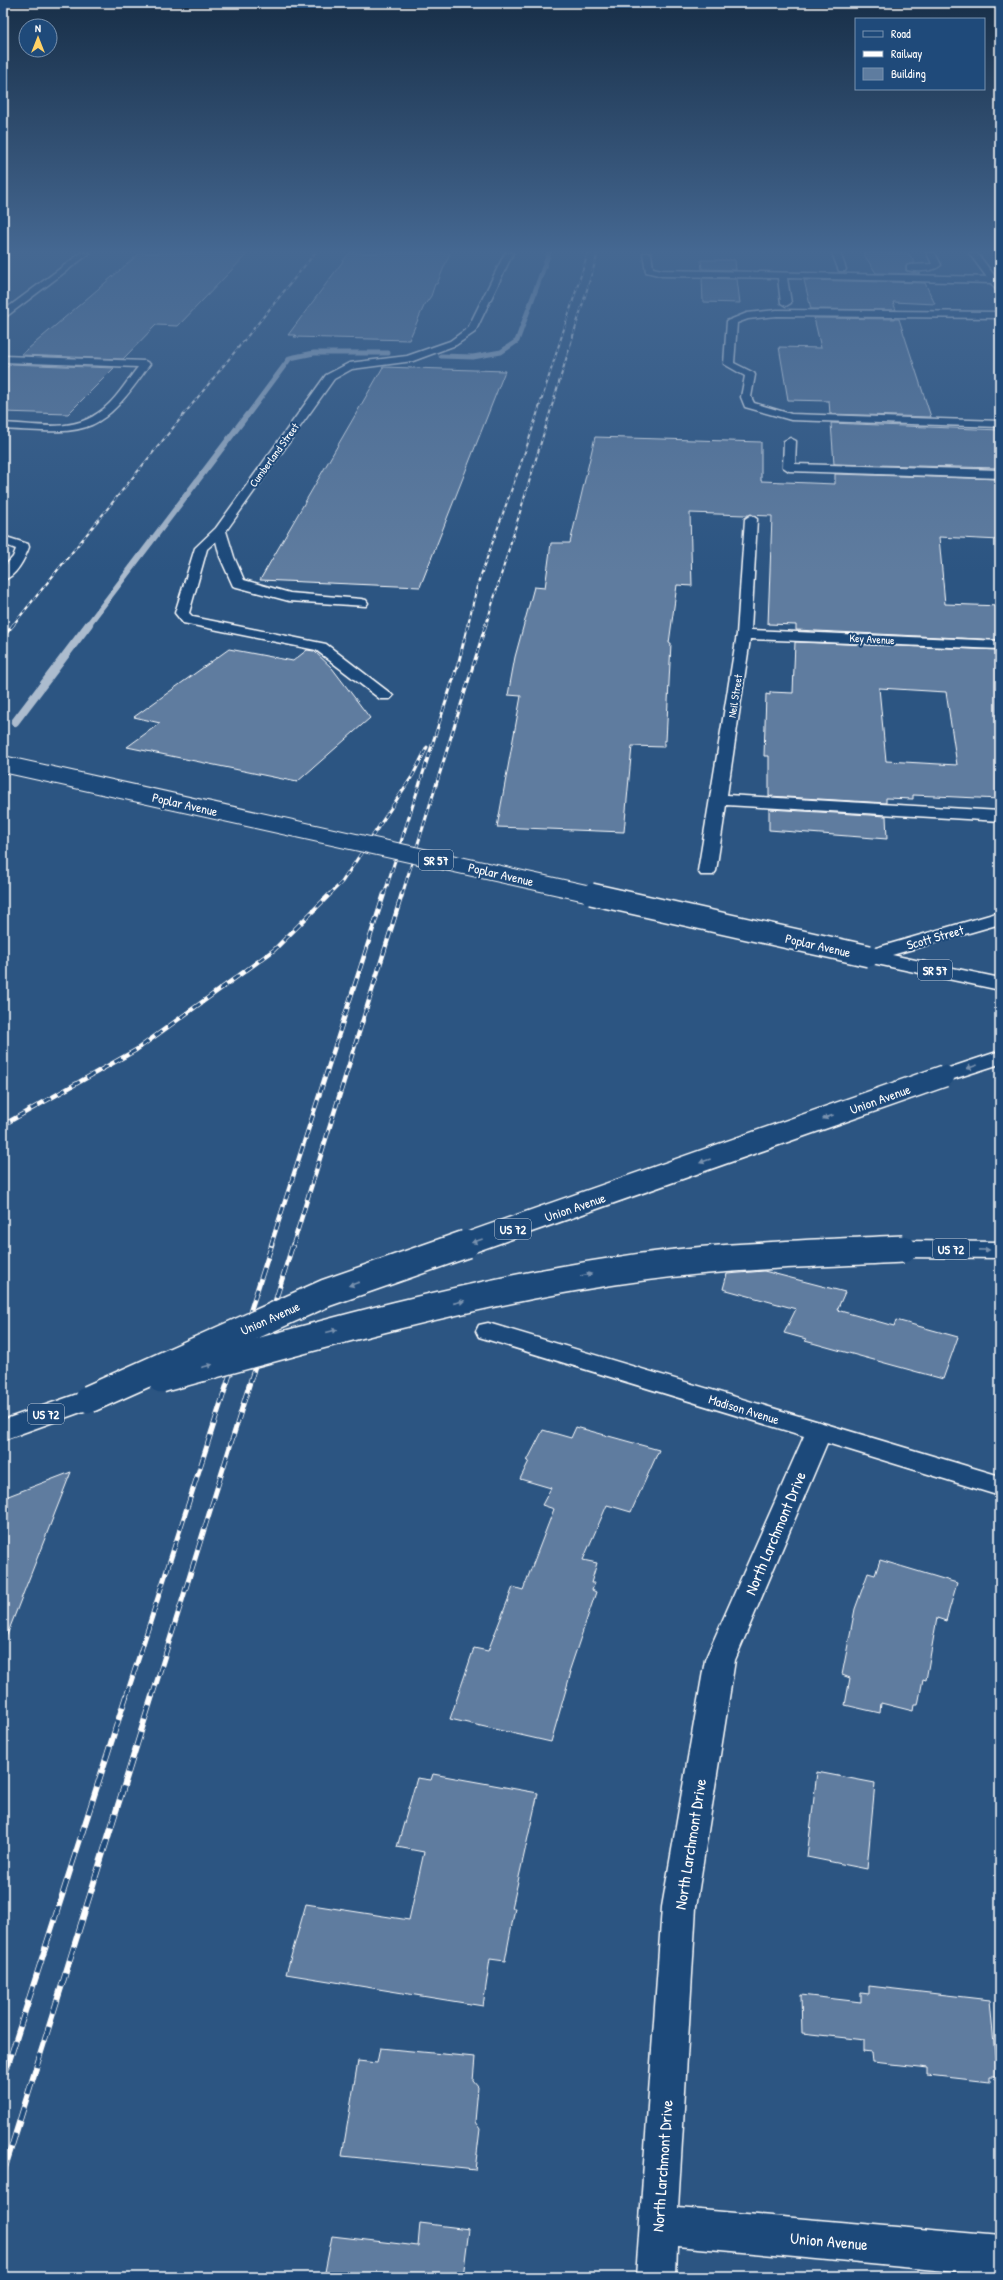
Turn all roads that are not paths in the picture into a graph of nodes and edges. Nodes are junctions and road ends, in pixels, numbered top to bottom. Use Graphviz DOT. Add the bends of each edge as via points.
graph roads {
  1 [pos="36,359"];
  2 [pos="406,359"];
  3 [pos="729,359"];
  4 [pos="1000,424"];
  5 [pos="3,426"];
  6 [pos="790,441"];
  7 [pos="1000,474"];
  8 [pos="751,519"];
  9 [pos="220,531"];
  10 [pos="3,540"];
  11 [pos="3,576"];
  12 [pos="361,603"];
  13 [pos="744,634"];
  14 [pos="1000,645"];
  15 [pos="385,696"];
  16 [pos="3,764"];
  17 [pos="719,800"];
  18 [pos="1000,816"];
  19 [pos="708,871"];
  20 [pos="1000,918"];
  21 [pos="869,956"];
  22 [pos="1000,984"];
  23 [pos="1000,1057"];
  24 [pos="1000,1250"];
  25 [pos="488,1331"];
  26 [pos="88,1399"];
  27 [pos="3,1430"];
  28 [pos="819,1432"];
  29 [pos="1000,1486"];
  30 [pos="658,2225"];
  31 [pos="1000,2256"];
  32 [pos="656,2277"];
  1 -- 5 [label="street" via="145,364 104,415 94,421 72,427"];
  2 -- 9 [label="street, Cumberland Street" via="350,366 330,377"];
  3 -- 4 [label="street" via="729,364 750,376 746,397 749,404 765,412 791,417"];
  6 -- 7 [label="street" via="789,467"];
  8 -- 13 [label="street, Neil Street"];
  9 -- 12 [label="street" via="238,584 289,596"];
  9 -- 15 [label="street, Cumberland Street" via="201,548 182,613 188,620 321,647"];
  10 -- 11 [label="street" via="23,547 19,558"];
  13 -- 14 [label="street, Key Avenue"];
  13 -- 17 [label="street, Neil Street"];
  16 -- 21 [label="street, Poplar Avenue / SR 57, bridge"];
  17 -- 18 [label="street"];
  17 -- 19 [label="street, Neil Street"];
  20 -- 21 [label="street, Scott Street"];
  21 -- 22 [label="street, Poplar Avenue / SR 57"];
  23 -- 26 [label="street, Union Avenue / US 72, one-way, bridge" via="326,1293"];
  26 -- 24 [label="street, Union Avenue / US 72, one-way, bridge" via="336,1330 543,1283 617,1270 788,1254 903,1249"];
  25 -- 28 [label="street, Madison Avenue"];
  26 -- 27 [label="street, Union Avenue / US 72"];
  28 -- 29 [label="street, Madison Avenue"];
  28 -- 30 [label="street, North Larchmont Drive" via="720,1660 679,1907"];
  30 -- 31 [label="street, Union Avenue"];
  30 -- 32 [label="street, North Larchmont Drive"];
}
